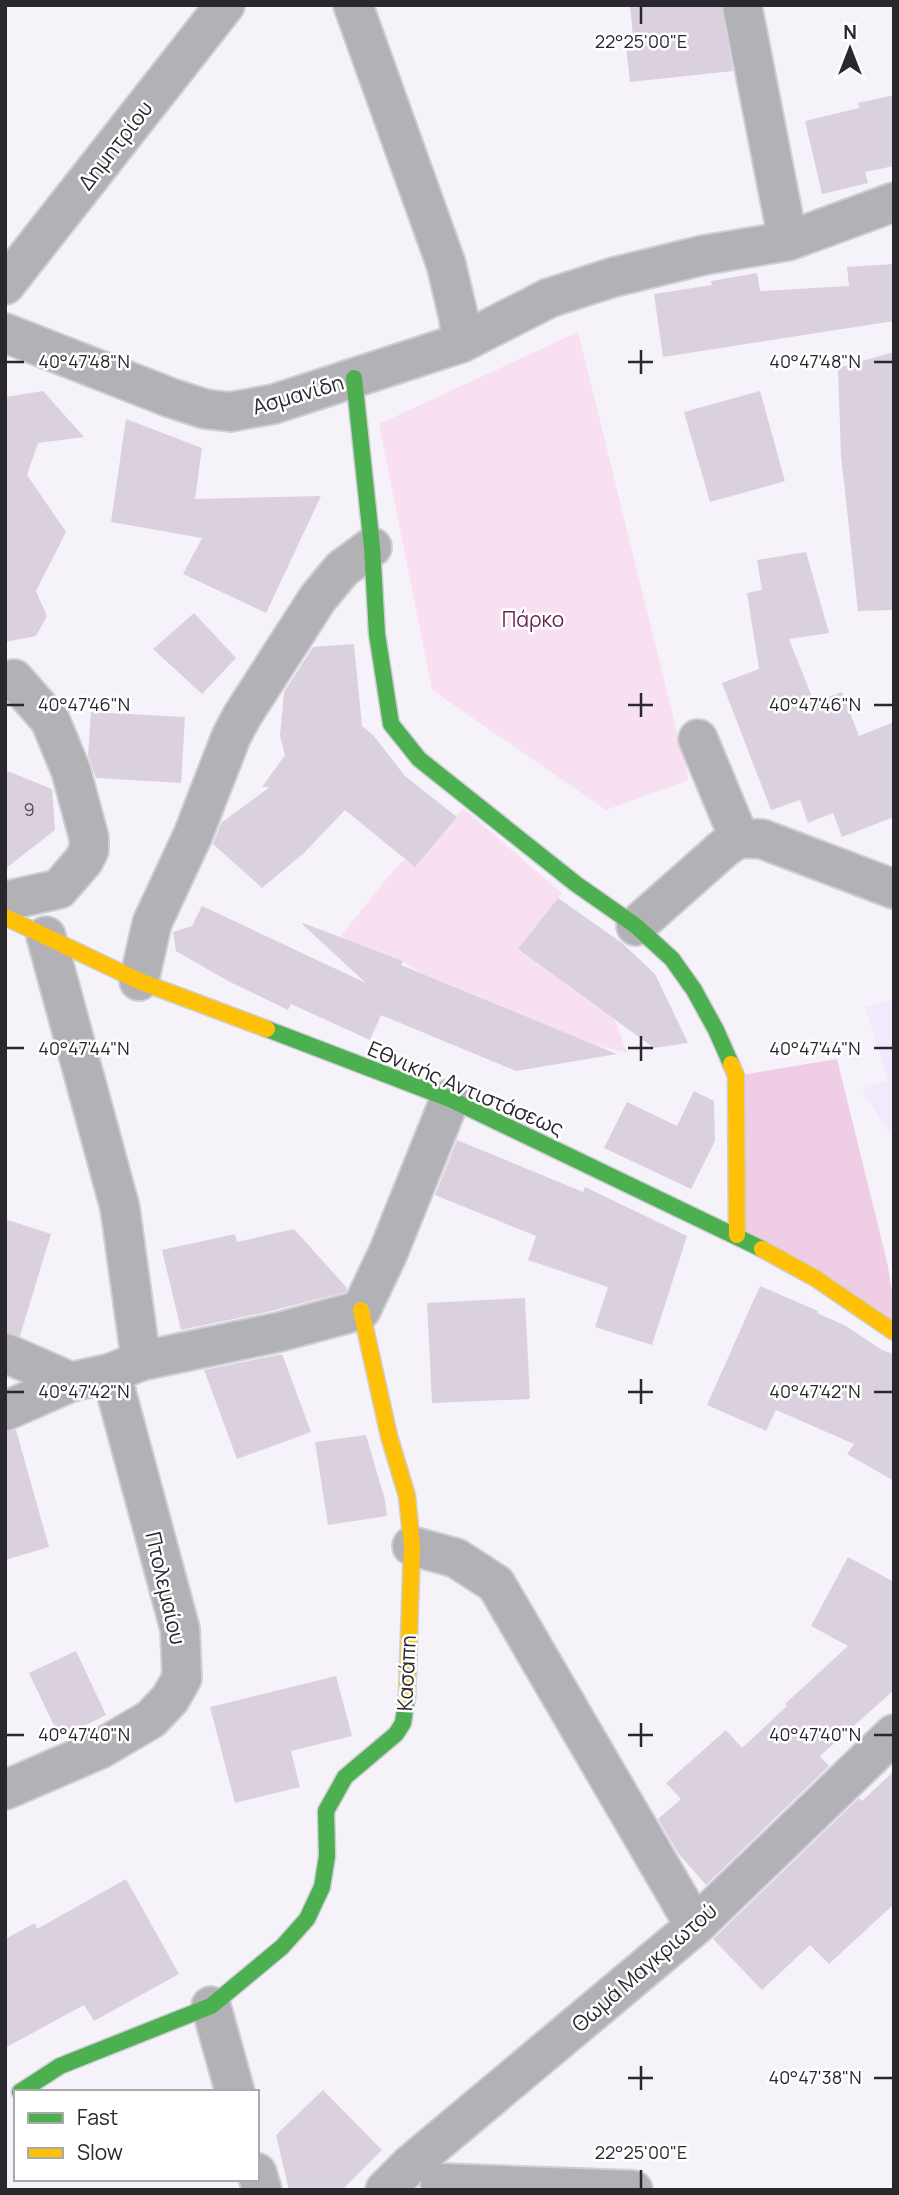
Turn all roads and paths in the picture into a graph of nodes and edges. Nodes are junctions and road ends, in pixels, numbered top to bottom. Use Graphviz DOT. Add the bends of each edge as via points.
graph roads {
  1 [pos="225,5"];
  2 [pos="353,5"];
  3 [pos="742,5"];
  4 [pos="894,202"];
  5 [pos="788,241"];
  6 [pos="5,285"];
  7 [pos="5,332"];
  8 [pos="461,343"];
  9 [pos="354,379"];
  10 [pos="372,547"];
  11 [pos="13,679"];
  12 [pos="698,739"];
  13 [pos="739,838"];
  14 [pos="894,889"];
  15 [pos="5,901"];
  16 [pos="5,917"];
  17 [pos="636,926"];
  18 [pos="46,936"];
  19 [pos="139,981"];
  20 [pos="450,1100"];
  21 [pos="737,1235"];
  22 [pos="362,1310"];
  23 [pos="894,1332"];
  24 [pos="5,1353"];
  25 [pos="126,1367"];
  26 [pos="71,1382"];
  27 [pos="5,1411"];
  28 [pos="412,1546"];
  29 [pos="894,1734"];
  30 [pos="5,1790"];
  31 [pos="695,1926"];
  32 [pos="211,2006"];
  33 [pos="23,2090"];
  34 [pos="234,2090"];
  35 [pos="420,2182"];
  36 [pos="633,2190"];
  1 -- 6 [label="street, Δημητρίου"];
  2 -- 8 [label="street" via="446,264"];
  3 -- 5 [label="street"];
  4 -- 5 [label="street, Ασμανίδη"];
  5 -- 8 [label="street, Ασμανίδη" via="704,255 588,285 549,298"];
  7 -- 9 [label="street, Ασμανίδη" via="205,409 230,412 274,404"];
  8 -- 9 [label="street, Ασμανίδη"];
  9 -- 10 [label="street"];
  10 -- 17 [label="street" via="376,634 391,724 419,759"];
  10 -- 19 [label="street" via="342,569 318,598 242,716 152,923"];
  11 -- 15 [label="street" via="50,720 71,771 89,850 59,889"];
  12 -- 13 [label="street"];
  13 -- 14 [label="street" via="762,839"];
  13 -- 17 [label="street"];
  16 -- 18 [label="street, Εθνικής Αντιστάσεως"];
  17 -- 21 [label="street" via="672,959 694,990 736,1076"];
  18 -- 19 [label="street, Εθνικής Αντιστάσεως"];
  18 -- 25 [label="street, Πτολεμαίου" via="120,1208"];
  19 -- 20 [label="street, Εθνικής Αντιστάσεως"];
  20 -- 21 [label="street, Εθνικής Αντιστάσεως"];
  20 -- 22 [label="street"];
  21 -- 23 [label="street, Εθνικής Αντιστάσεως" via="815,1278"];
  22 -- 25 [label="street"];
  22 -- 28 [label="street, Κασάπη" via="407,1496"];
  24 -- 26 [label="street"];
  25 -- 26 [label="street"];
  25 -- 30 [label="street, Πτολεμαίου" via="180,1629 182,1678 151,1719 100,1749"];
  26 -- 27 [label="street"];
  28 -- 31 [label="street" via="456,1558 496,1584"];
  28 -- 32 [label="street, Κασάπη" via="403,1723 382,1748 345,1777 326,1811 322,1887 307,1919 275,1953"];
  29 -- 31 [label="street, Θωμά Μαγκριωτού"];
  31 -- 35 [label="street, Θωμά Μαγκριωτού"];
  32 -- 33 [label="street, Κασάπη" via="60,2066"];
  32 -- 34 [label="street"];
  35 -- 36 [label="street"];
}
